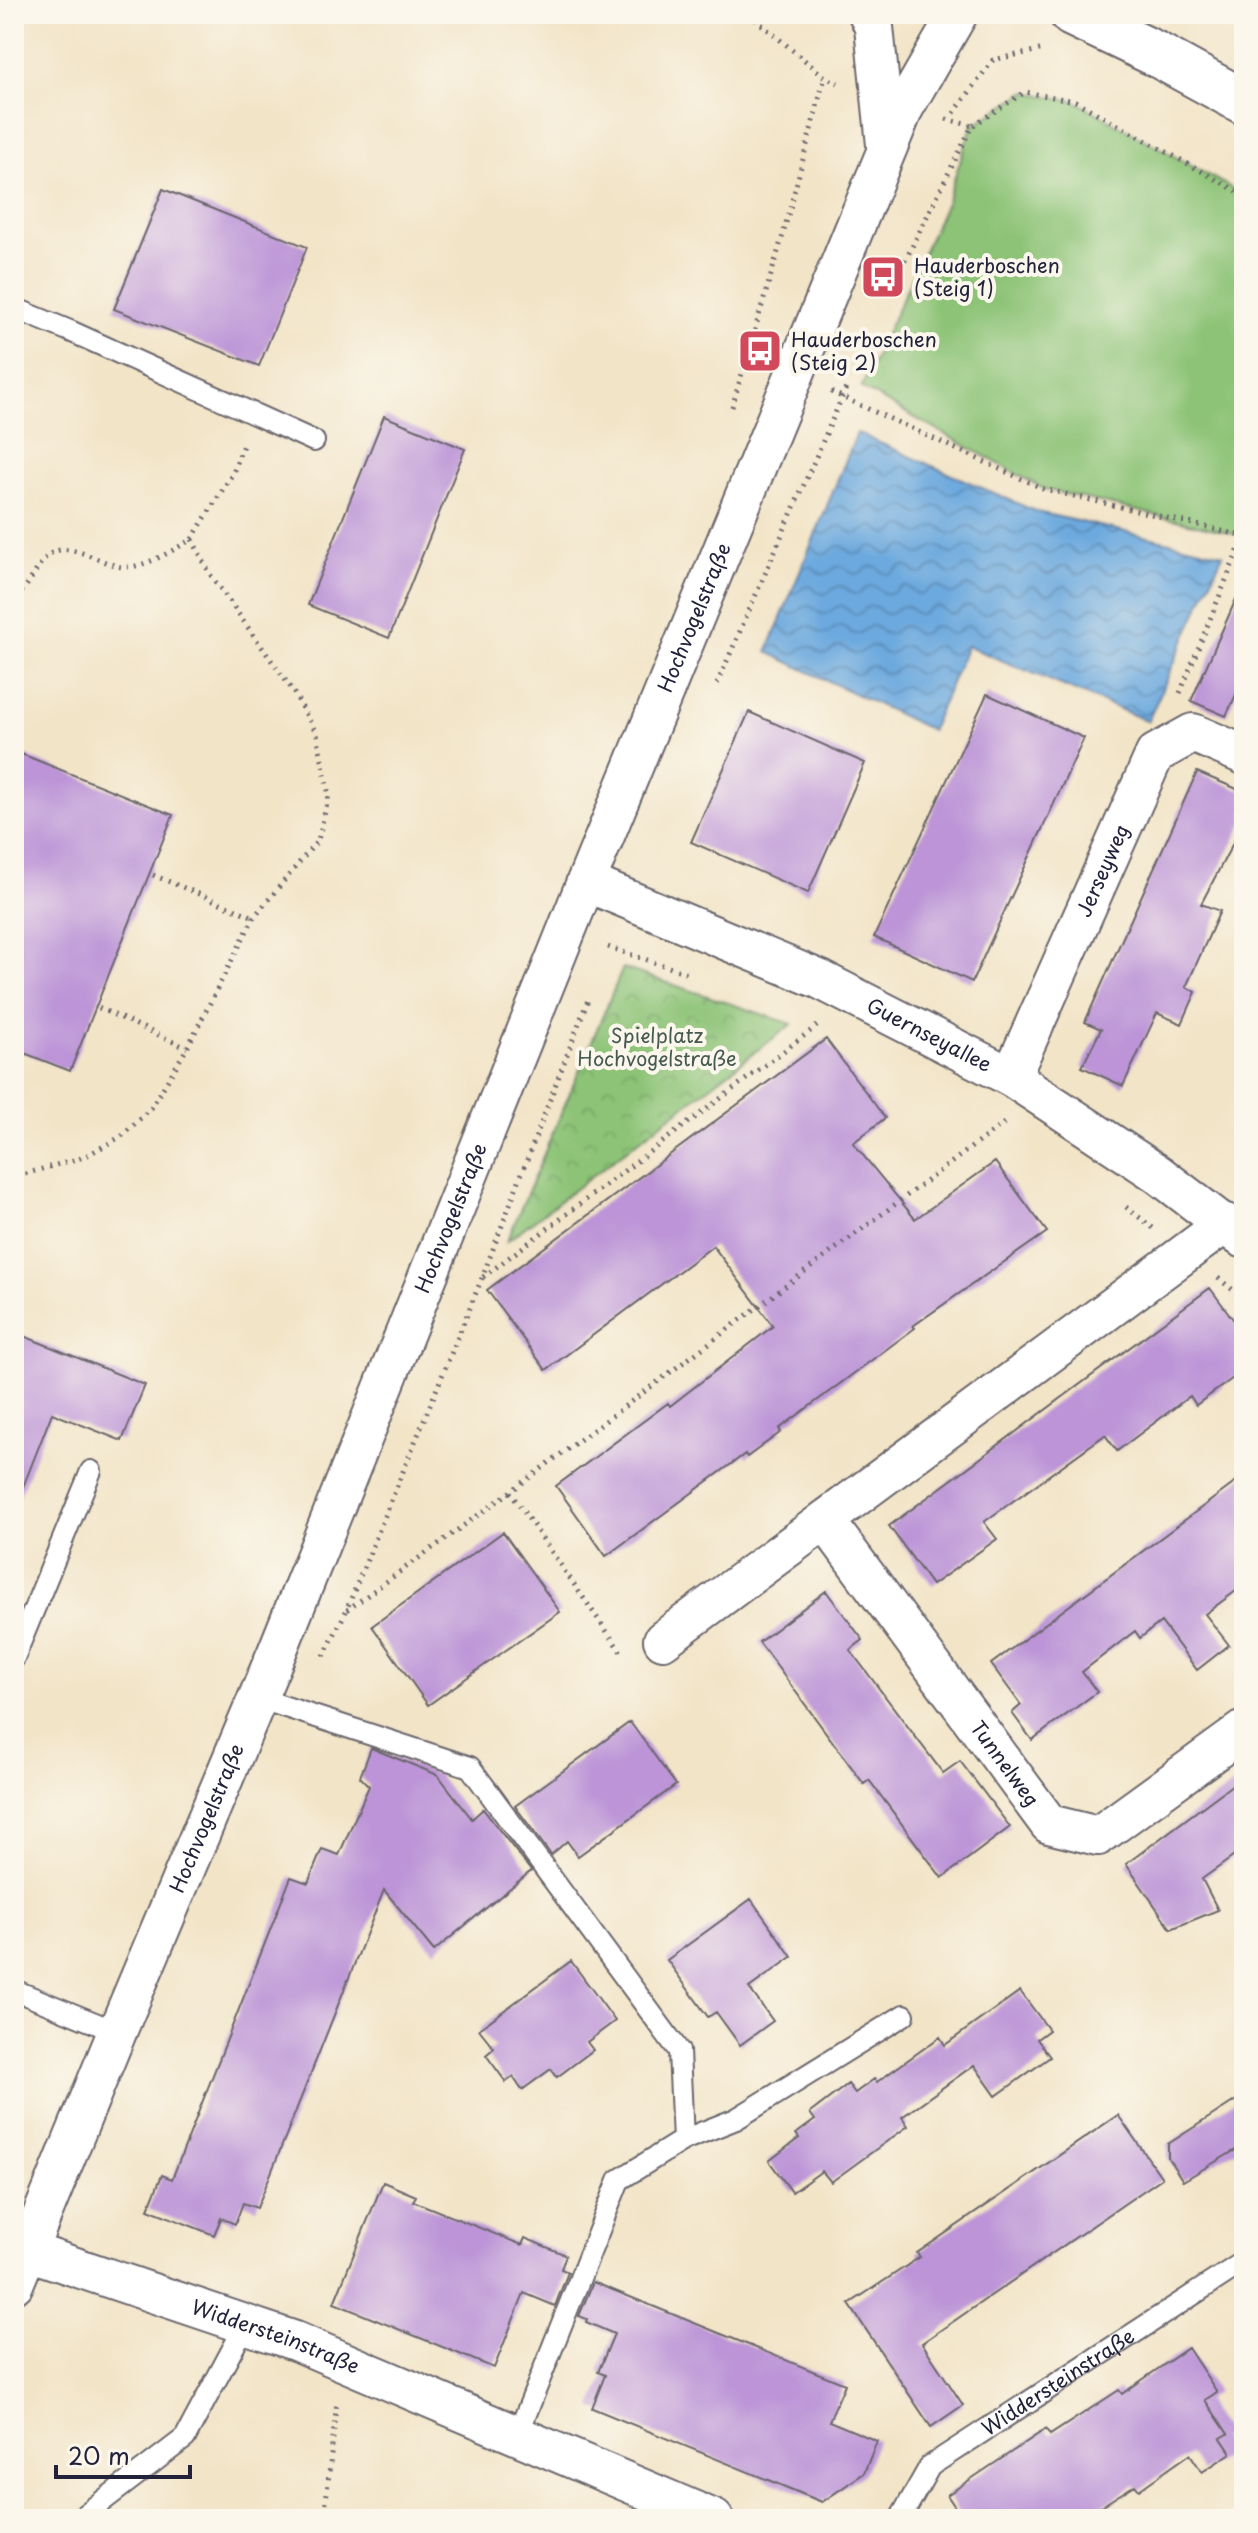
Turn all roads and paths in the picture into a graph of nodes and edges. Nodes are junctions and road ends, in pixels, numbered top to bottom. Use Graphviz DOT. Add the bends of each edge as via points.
graph roads {
  1 [pos="749,14"];
  2 [pos="868,14"];
  3 [pos="958,14"];
  4 [pos="1060,31"];
  5 [pos="825,77"];
  6 [pos="882,99"];
  7 [pos="1244,102"];
  8 [pos="972,126"];
  9 [pos="886,153"];
  10 [pos="1244,195"];
  11 [pos="898,275"];
  12 [pos="14,308"];
  13 [pos="846,388"];
  14 [pos="842,398"];
  15 [pos="253,415"];
  16 [pos="729,419"];
  17 [pos="314,441"];
  18 [pos="1244,536"];
  19 [pos="192,539"];
  20 [pos="14,593"];
  21 [pos="715,689"];
  22 [pos="1155,754"];
  23 [pos="1244,755"];
  24 [pos="153,875"];
  25 [pos="586,882"];
  26 [pos="628,899"];
  27 [pos="254,917"];
  28 [pos="608,947"];
  29 [pos="603,961"];
  30 [pos="695,976"];
  31 [pos="592,990"];
  32 [pos="99,1008"];
  33 [pos="826,1019"];
  34 [pos="187,1048"];
  35 [pos="1011,1077"];
  36 [pos="1010,1119"];
  37 [pos="14,1177"];
  38 [pos="1119,1202"];
  39 [pos="1235,1231"];
  40 [pos="1187,1253"];
  41 [pos="482,1278"];
  42 [pos="1244,1299"];
  43 [pos="91,1471"];
  44 [pos="510,1492"];
  45 [pos="825,1520"];
  46 [pos="346,1611"];
  47 [pos="663,1640"];
  48 [pos="14,1658"];
  49 [pos="258,1698"];
  50 [pos="298,1711"];
  51 [pos="1244,1730"];
  52 [pos="14,1990"];
  53 [pos="904,2015"];
  54 [pos="117,2032"];
  55 [pos="683,2140"];
  56 [pos="1237,2266"];
  57 [pos="21,2267"];
  58 [pos="246,2324"];
  59 [pos="341,2360"];
  60 [pos="518,2434"];
  61 [pos="79,2519"];
  62 [pos="324,2519"];
  63 [pos="714,2519"];
  64 [pos="900,2519"];
  1 -- 5 [label="path"];
  2 -- 6 [label="street, Hochvogelstraße"];
  3 -- 9 [label="street, Hochvogelstraße" via="904,108"];
  4 -- 7 [label="main road" via="1156,54"];
  4 -- 8 [label="path" via="993,60 948,120"];
  5 -- 6 [label="path"];
  5 -- 16 [label="path"];
  6 -- 9 [label="street, Hochvogelstraße"];
  8 -- 10 [label="path" via="1025,92 1075,101"];
  8 -- 11 [label="path"];
  9 -- 25 [label="street, Hochvogelstraße"];
  12 -- 15 [label="lane"];
  13 -- 14 [label="path"];
  14 -- 18 [label="path" via="1044,489"];
  14 -- 21 [label="path"];
  15 -- 17 [label="lane"];
  15 -- 19 [label="path" via="233,473"];
  18 -- 22 [label="path"];
  19 -- 20 [label="path" via="159,558 124,567 67,549 51,553 31,582"];
  19 -- 27 [label="path" via="317,734 329,795 318,840"];
  22 -- 23 [label="street" via="1193,733"];
  22 -- 35 [label="street, Jerseyweg"];
  24 -- 27 [label="path"];
  25 -- 26 [label="street, Guernseyallee"];
  25 -- 49 [label="street, Hochvogelstraße"];
  26 -- 28 [label="path"];
  26 -- 35 [label="street, Guernseyallee" via="821,980"];
  27 -- 34 [label="path"];
  28 -- 29 [label="path"];
  28 -- 30 [label="path"];
  31 -- 41 [label="path"];
  32 -- 34 [label="path"];
  33 -- 41 [label="path"];
  34 -- 37 [label="path" via="151,1108 122,1136 84,1157"];
  35 -- 39 [label="street, Guernseyallee"];
  36 -- 44 [label="path"];
  38 -- 40 [label="path"];
  39 -- 40 [label="street"];
  40 -- 42 [label="path"];
  40 -- 45 [label="street"];
  41 -- 46 [label="path"];
  43 -- 48 [label="lane"];
  44 -- 46 [label="path"];
  44 -- 47 [label="path" via="628,1662"];
  45 -- 47 [label="street"];
  45 -- 51 [label="street, Tunnelweg" via="1049,1824 1098,1836"];
  46 -- 50 [label="path"];
  49 -- 50 [label="lane"];
  49 -- 54 [label="street, Hochvogelstraße"];
  50 -- 55 [label="lane" via="470,1767 679,2051"];
  52 -- 54 [label="lane"];
  53 -- 55 [label="lane" via="736,2119"];
  54 -- 57 [label="street, Hochvogelstraße"];
  55 -- 60 [label="lane" via="619,2180"];
  56 -- 64 [label="lane, Widdersteinstraße" via="930,2466"];
  57 -- 58 [label="street, Widdersteinstraße"];
  58 -- 59 [label="street, Widdersteinstraße"];
  58 -- 61 [label="lane" via="185,2438"];
  59 -- 60 [label="street, Widdersteinstraße"];
  59 -- 62 [label="path"];
  60 -- 63 [label="street, Widdersteinstraße"];
}
